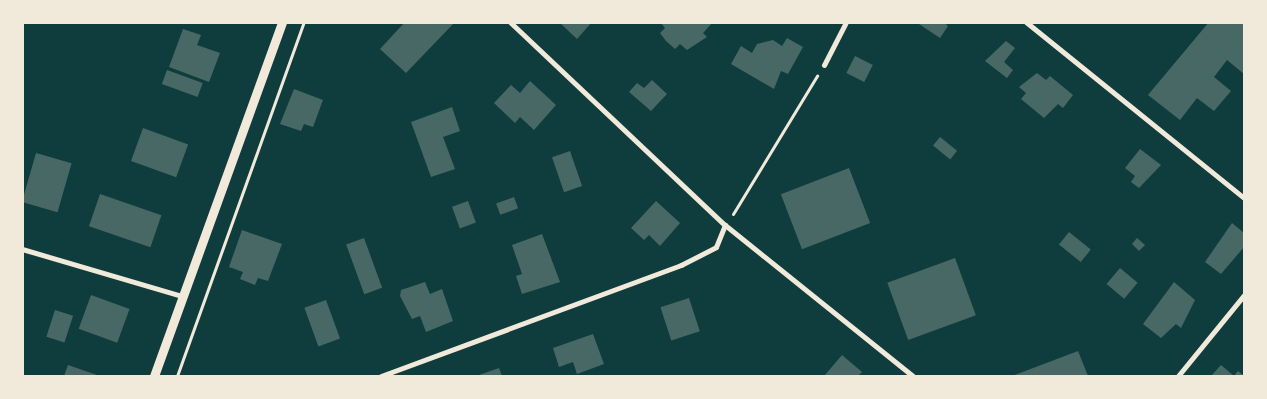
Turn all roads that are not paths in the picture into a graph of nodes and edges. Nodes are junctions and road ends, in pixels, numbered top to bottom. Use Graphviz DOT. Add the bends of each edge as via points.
graph roads {
  1 [pos="282,22"];
  2 [pos="510,22"];
  3 [pos="846,22"];
  4 [pos="1026,22"];
  5 [pos="824,65"];
  6 [pos="1244,198"];
  7 [pos="726,225"];
  8 [pos="22,249"];
  9 [pos="1244,295"];
  10 [pos="182,296"];
  11 [pos="154,376"];
  12 [pos="382,376"];
  13 [pos="914,376"];
  14 [pos="1178,376"];
  1 -- 10 [label="street"];
  2 -- 7 [label="street"];
  3 -- 5 [label="street"];
  4 -- 6 [label="street"];
  7 -- 12 [label="street" via="716,248 681,265"];
  7 -- 13 [label="street"];
  8 -- 10 [label="street"];
  9 -- 14 [label="street"];
  10 -- 11 [label="street"];
}
